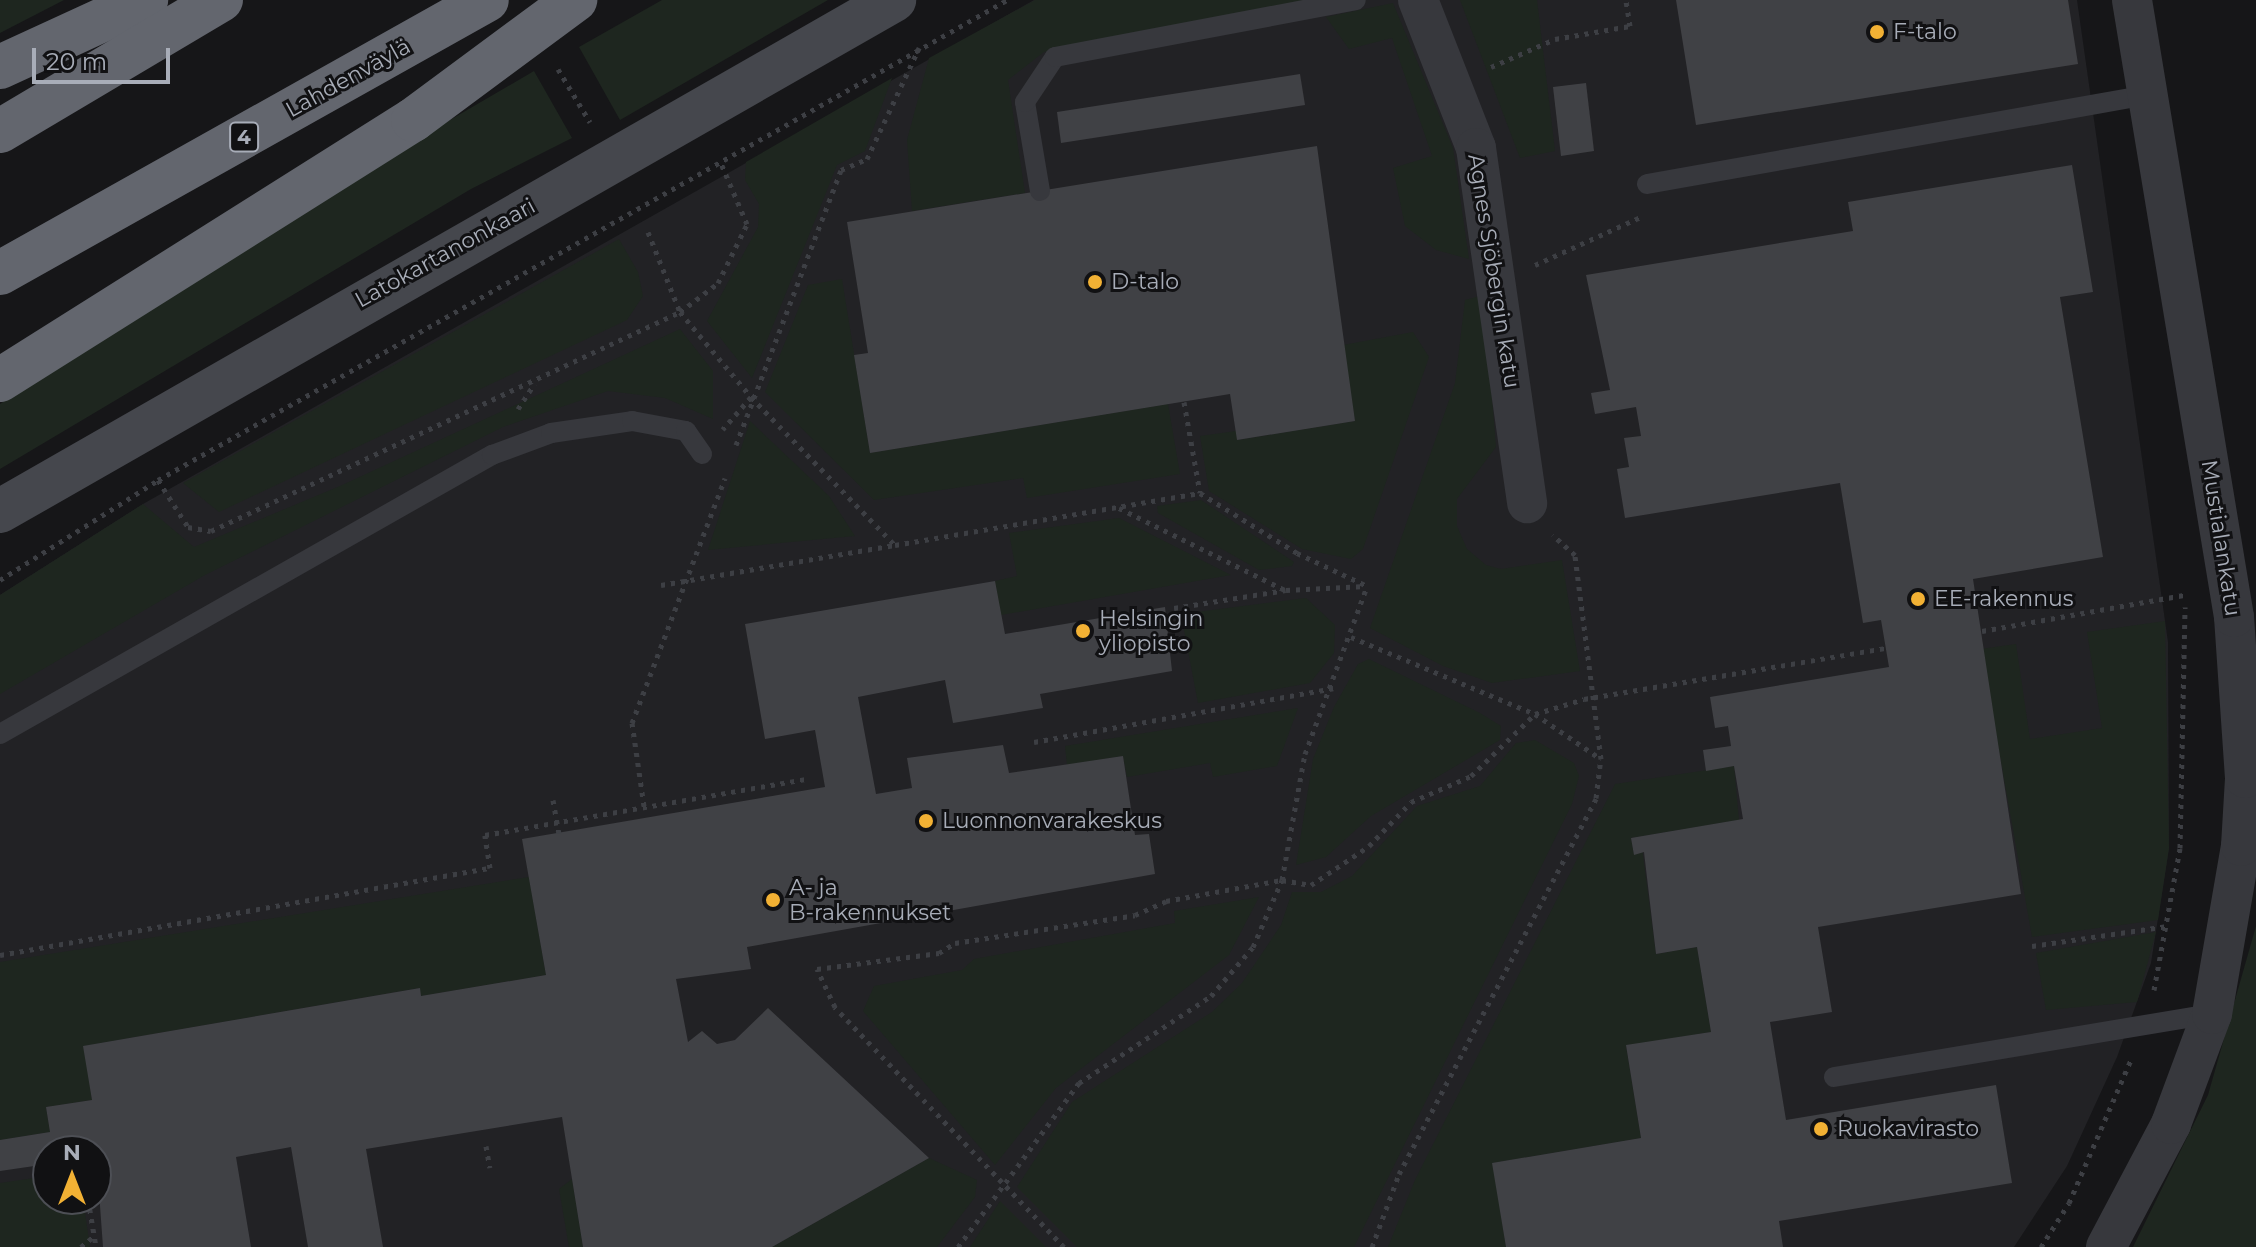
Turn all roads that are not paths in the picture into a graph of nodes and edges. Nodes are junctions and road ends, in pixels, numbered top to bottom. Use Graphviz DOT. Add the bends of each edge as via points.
graph roads {
  1 [pos="146,0"];
  2 [pos="221,0"];
  3 [pos="487,0"];
  4 [pos="575,0"];
  5 [pos="894,0"];
  6 [pos="1356,0"];
  7 [pos="1418,0"];
  8 [pos="2132,0"];
  9 [pos="0,67"];
  10 [pos="2147,95"];
  11 [pos="0,131"];
  12 [pos="1647,184"];
  13 [pos="1040,191"];
  14 [pos="0,273"];
  15 [pos="0,380"];
  16 [pos="702,454"];
  17 [pos="1527,503"];
  18 [pos="0,511"];
  19 [pos="0,734"];
  20 [pos="2212,1014"];
  21 [pos="1834,1077"];
  22 [pos="2106,1247"];
  1 -- 9 [label="highway"];
  2 -- 11 [label="highway"];
  3 -- 14 [label="highway, Lahdenväylä / 4"];
  4 -- 15 [label="highway" via="413,120"];
  5 -- 18 [label="street, Latokartanonkaari"];
  6 -- 13 [label="lane" via="1055,57 1025,102"];
  7 -- 17 [label="street, Agnes Sjöbergin katu" via="1476,148"];
  8 -- 10 [label="street, Mustialankatu"];
  10 -- 12 [label="lane"];
  10 -- 20 [label="street, Mustialankatu" via="2234,617 2242,697 2241,846"];
  16 -- 19 [label="lane" via="686,431 632,421 551,433 492,455"];
  20 -- 21 [label="lane"];
  20 -- 22 [label="street, Mustialankatu" via="2171,1124"];
}
